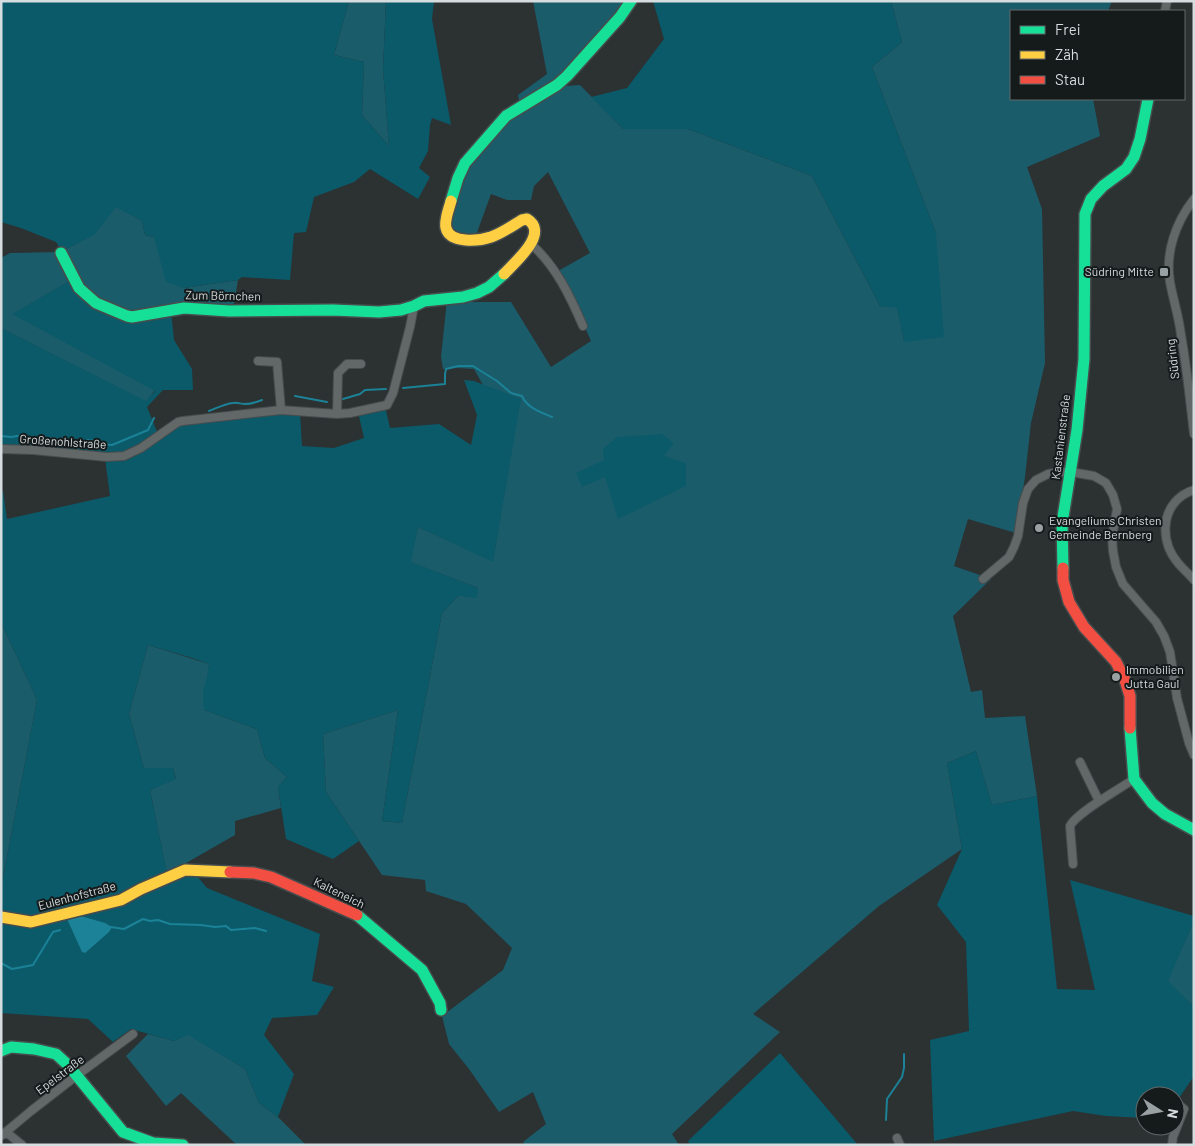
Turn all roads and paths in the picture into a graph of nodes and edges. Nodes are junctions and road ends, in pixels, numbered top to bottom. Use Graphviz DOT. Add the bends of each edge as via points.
graph roads {
  1 [pos="631,1"];
  2 [pos="1148,100"];
  3 [pos="1194,199"];
  4 [pos="531,244"];
  5 [pos="61,253"];
  6 [pos="414,306"];
  7 [pos="583,326"];
  8 [pos="258,361"];
  9 [pos="361,364"];
  10 [pos="281,410"];
  11 [pos="337,414"];
  12 [pos="1194,434"];
  13 [pos="1,449"];
  14 [pos="1071,472"];
  15 [pos="1194,490"];
  16 [pos="983,579"];
  17 [pos="1194,580"];
  18 [pos="1194,755"];
  19 [pos="1080,762"];
  20 [pos="1134,779"];
  21 [pos="1099,802"];
  22 [pos="1194,830"];
  23 [pos="1073,864"];
  24 [pos="185,870"];
  25 [pos="1,917"];
  26 [pos="441,1010"];
  27 [pos="134,1034"];
  28 [pos="1,1051"];
  29 [pos="76,1076"];
  30 [pos="3,1134"];
  31 [pos="22,1145"];
  32 [pos="183,1145"];
  1 -- 4 [label="street" via="567,76 506,116 460,172 446,222 450,235 457,239 490,238 527,219 535,226"];
  2 -- 14 [label="street, Kastanienstraße" via="1134,156 1126,169 1091,199 1086,214 1084,358"];
  3 -- 12 [label="street, Südring" via="1176,227 1169,268"];
  4 -- 6 [label="street, Zum Börnchen" via="489,287 463,297 424,301"];
  4 -- 7 [label="street" via="556,272"];
  5 -- 6 [label="street, Zum Börnchen" via="79,288 96,302 132,317 184,308 229,312 379,312"];
  6 -- 11 [label="street" via="393,393 387,404"];
  8 -- 10 [label="street" via="277,362"];
  9 -- 11 [label="street" via="347,364 338,373"];
  10 -- 11 [label="street"];
  10 -- 13 [label="street, Großenohlstraße" via="178,422 124,456"];
  14 -- 16 [label="street" via="1048,474 1028,489 1014,547 1009,556"];
  14 -- 18 [label="street" via="1094,476 1106,483 1113,495 1117,509 1112,537 1116,567 1124,584 1164,636 1188,744"];
  14 -- 20 [label="street, Kastanienstraße" via="1062,523 1063,580 1069,602 1084,627 1116,662 1125,680 1130,696"];
  15 -- 17 [label="street" via="1183,495 1171,507 1165,525 1171,552"];
  19 -- 21 [label="street"];
  20 -- 21 [label="street"];
  20 -- 22 [label="street" via="1152,803"];
  21 -- 23 [label="street" via="1070,826"];
  24 -- 25 [label="street, Eulenhofstraße" via="121,900 31,922"];
  24 -- 26 [label="street, Kalteneich" via="254,873 271,877 358,915 422,970"];
  27 -- 29 [label="street, Epelstraße"];
  28 -- 29 [label="street" via="11,1047 56,1054"];
  29 -- 30 [label="street, Epelstraße"];
  29 -- 32 [label="street" via="123,1132 154,1143"];
  30 -- 31 [label="street"];
}
